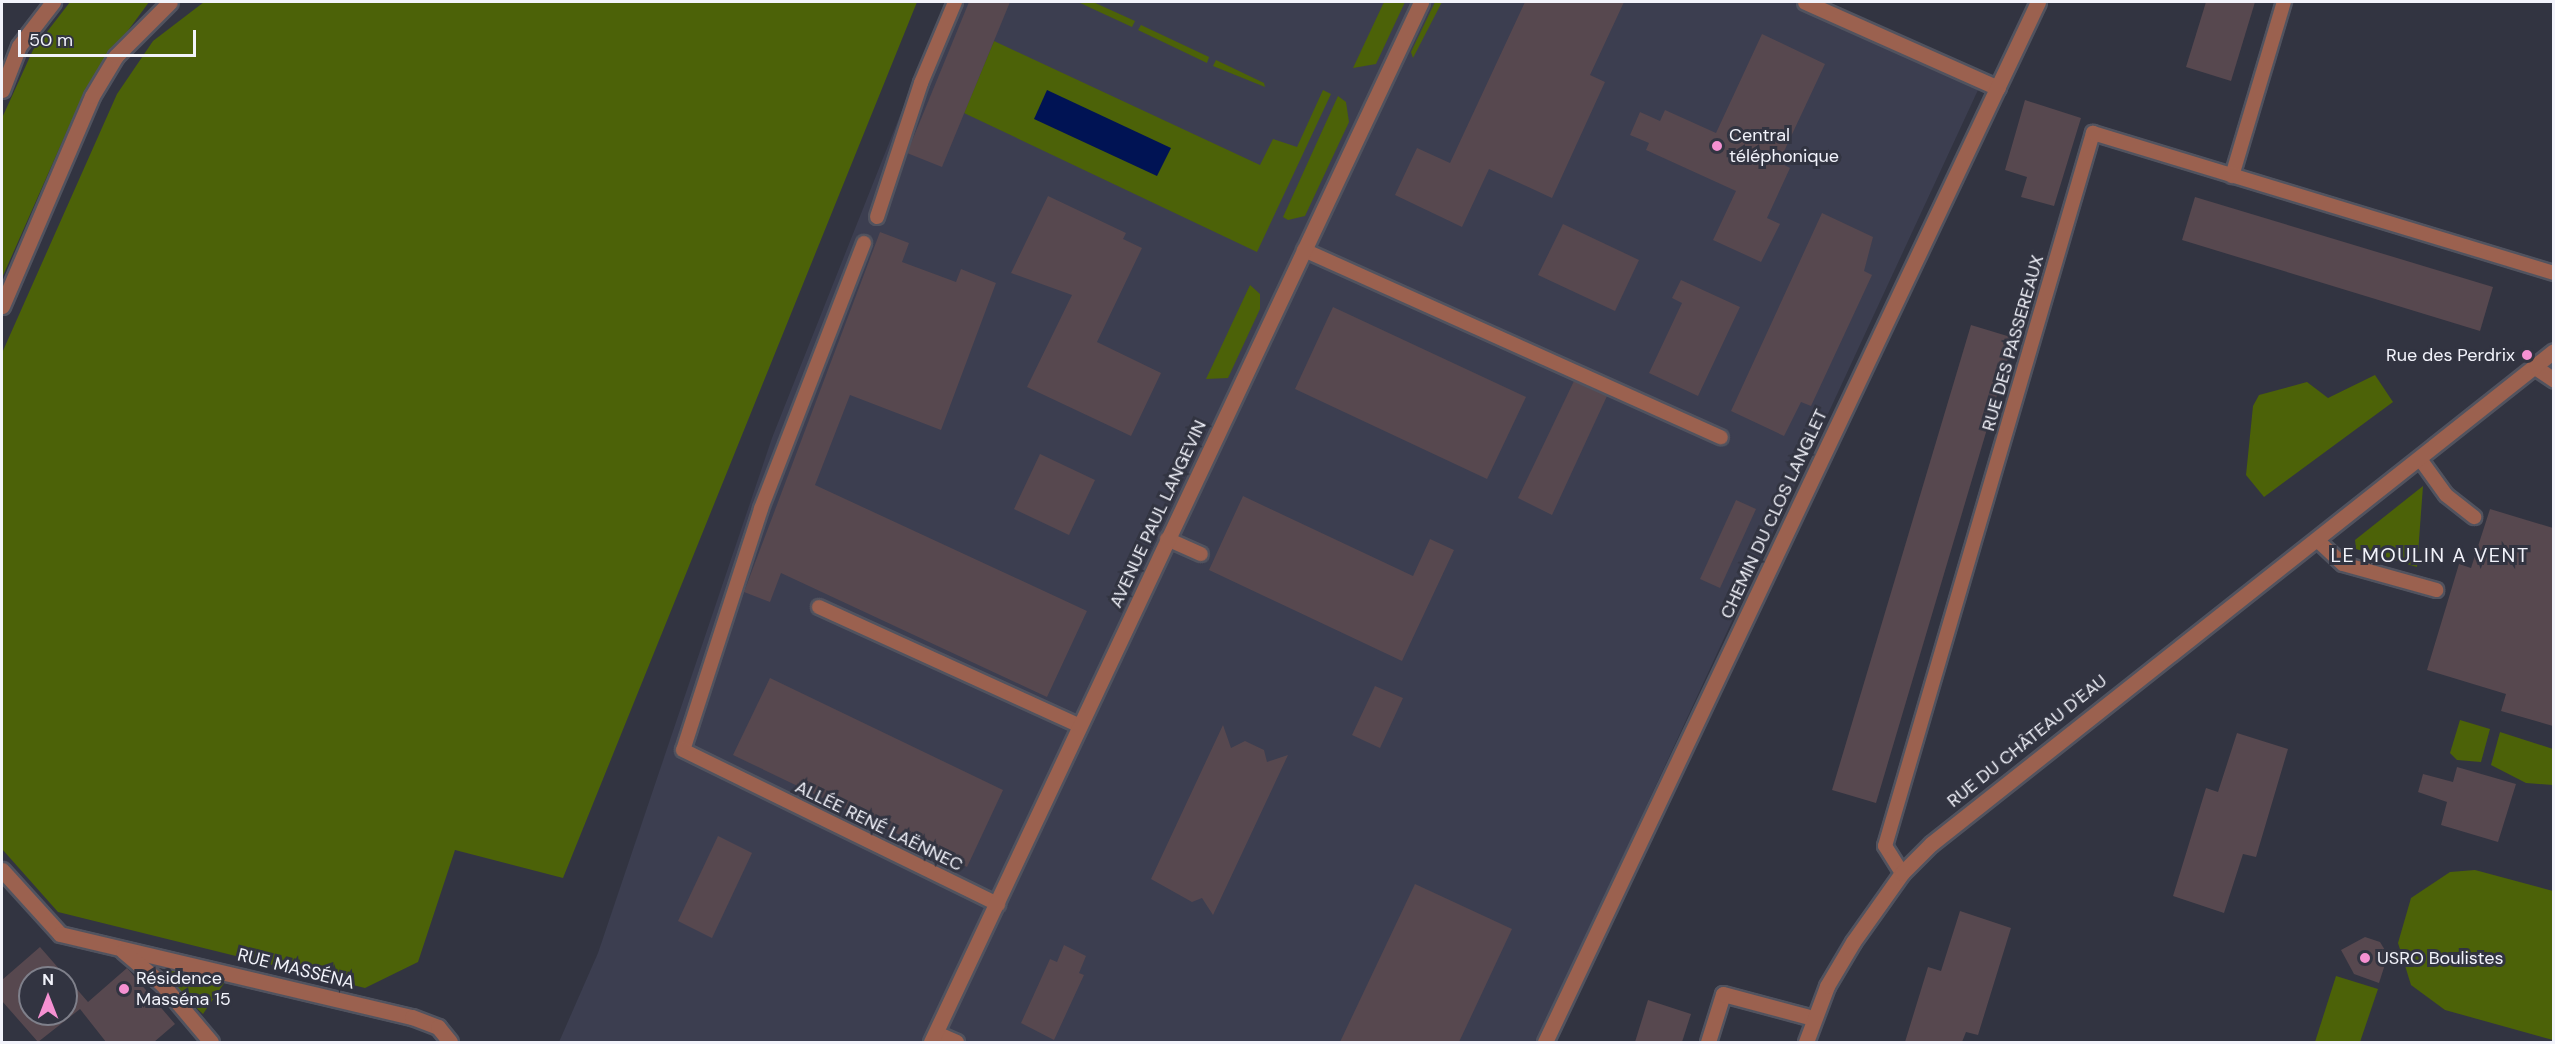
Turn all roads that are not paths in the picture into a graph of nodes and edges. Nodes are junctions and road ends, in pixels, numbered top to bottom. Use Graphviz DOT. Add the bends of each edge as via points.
graph roads {
  1 [pos="53,2"];
  2 [pos="170,2"];
  3 [pos="955,2"];
  4 [pos="1421,2"];
  5 [pos="1805,2"];
  6 [pos="2038,2"];
  7 [pos="2284,2"];
  8 [pos="1998,88"];
  9 [pos="2,90"];
  10 [pos="2232,176"];
  11 [pos="878,217"];
  12 [pos="864,243"];
  13 [pos="1304,250"];
  14 [pos="2553,273"];
  15 [pos="2,306"];
  16 [pos="2553,351"];
  17 [pos="2535,367"];
  18 [pos="2553,380"];
  19 [pos="1721,437"];
  20 [pos="2420,459"];
  21 [pos="2474,517"];
  22 [pos="1167,539"];
  23 [pos="2317,540"];
  24 [pos="1201,554"];
  25 [pos="2436,590"];
  26 [pos="819,607"];
  27 [pos="1080,726"];
  28 [pos="2,870"];
  29 [pos="1902,873"];
  30 [pos="998,904"];
  31 [pos="123,951"];
  32 [pos="1813,1018"];
  33 [pos="934,1038"];
  34 [pos="211,1042"];
  35 [pos="450,1042"];
  36 [pos="956,1042"];
  37 [pos="1545,1042"];
  38 [pos="1708,1042"];
  39 [pos="1806,1042"];
  1 -- 9 [label="street" via="19,46"];
  2 -- 15 [label="street" via="116,56 92,96"];
  3 -- 11 [label="lane" via="917,94"];
  4 -- 13 [label="street, AVENUE PAUL LANGEVIN"];
  5 -- 8 [label="street"];
  6 -- 8 [label="street, CHEMIN DU CLOS LANGLET"];
  7 -- 10 [label="lane"];
  8 -- 37 [label="street, CHEMIN DU CLOS LANGLET"];
  10 -- 14 [label="lane"];
  10 -- 29 [label="lane, RUE DES PASSEREAUX" via="2093,133 1885,846"];
  12 -- 30 [label="lane, ALLÉE RENÉ LAËNNEC" via="761,509 683,750"];
  13 -- 19 [label="lane"];
  13 -- 22 [label="street, AVENUE PAUL LANGEVIN"];
  16 -- 17 [label="street, RUE DU CHÂTEAU D'EAU"];
  17 -- 18 [label="street"];
  17 -- 20 [label="street, RUE DU CHÂTEAU D'EAU"];
  20 -- 21 [label="lane" via="2446,495"];
  20 -- 23 [label="street, RUE DU CHÂTEAU D'EAU"];
  22 -- 24 [label="lane"];
  22 -- 27 [label="street, AVENUE PAUL LANGEVIN"];
  23 -- 25 [label="lane" via="2343,564"];
  23 -- 29 [label="street, RUE DU CHÂTEAU D'EAU" via="1996,789"];
  26 -- 27 [label="lane"];
  27 -- 30 [label="street, AVENUE PAUL LANGEVIN"];
  28 -- 31 [label="street, RUE MASSÉNA" via="60,934"];
  29 -- 32 [label="street, RUE DU CHÂTEAU D'EAU" via="1853,942"];
  30 -- 33 [label="street, AVENUE PAUL LANGEVIN"];
  31 -- 34 [label="street, RUE MASSÉNA" via="162,984"];
  31 -- 35 [label="street, RUE MASSÉNA" via="412,1017 438,1027"];
  32 -- 38 [label="street" via="1723,994"];
  32 -- 39 [label="street, RUE DU CHÂTEAU D'EAU"];
  33 -- 36 [label="street"];
}
